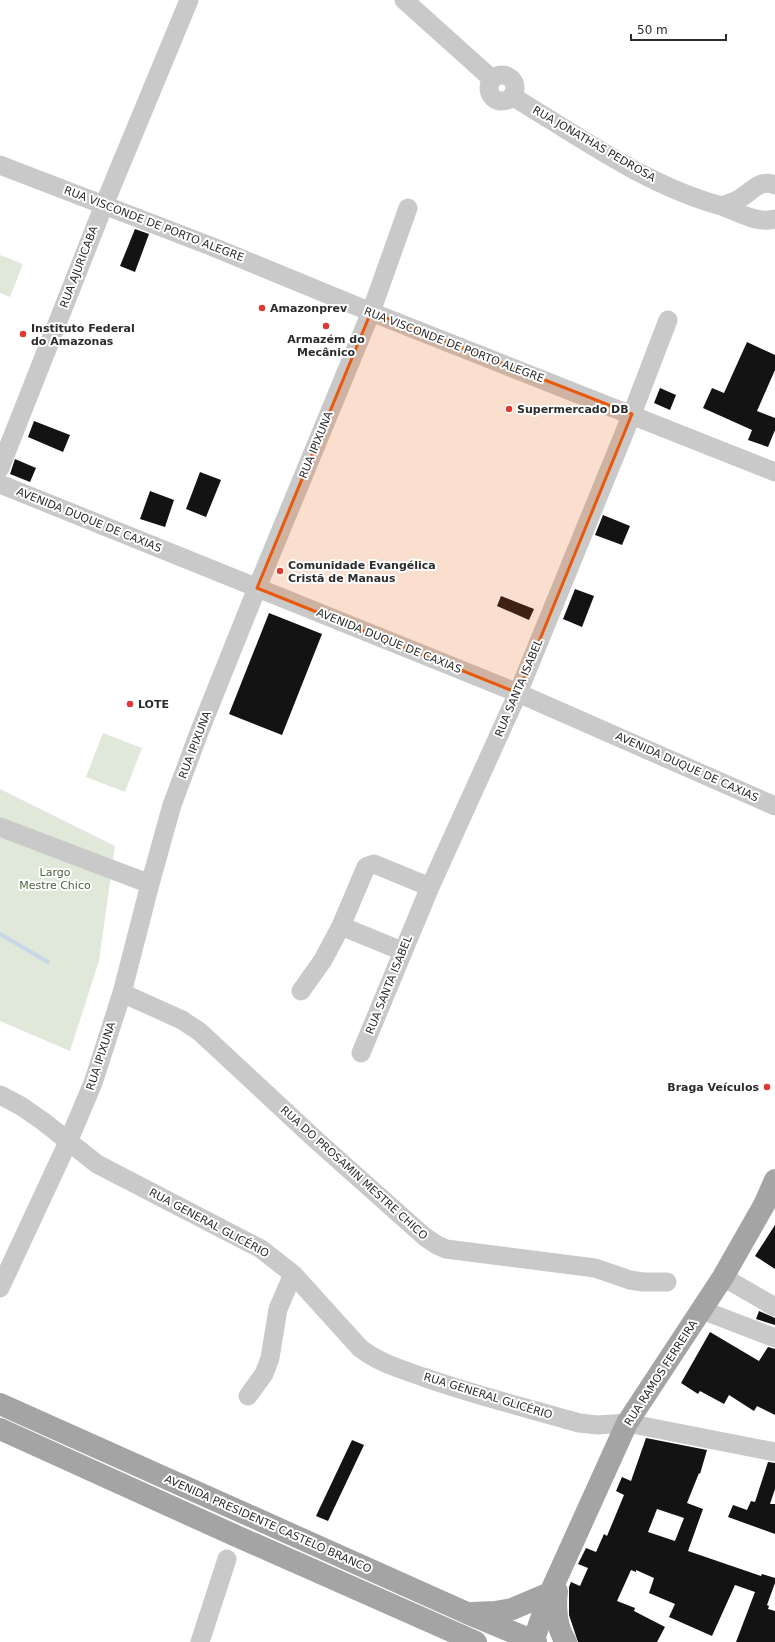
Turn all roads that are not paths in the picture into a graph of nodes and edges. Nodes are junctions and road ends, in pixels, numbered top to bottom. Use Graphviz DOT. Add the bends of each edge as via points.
graph roads {
  1 [pos="189,0"];
  2 [pos="404,0"];
  3 [pos="0,164"];
  4 [pos="775,185"];
  5 [pos="104,204"];
  6 [pos="722,206"];
  7 [pos="408,208"];
  8 [pos="775,219"];
  9 [pos="371,312"];
  10 [pos="668,320"];
  11 [pos="632,414"];
  12 [pos="0,468"];
  13 [pos="775,472"];
  14 [pos="0,484"];
  15 [pos="257,588"];
  16 [pos="518,693"];
  17 [pos="775,806"];
  18 [pos="0,827"];
  19 [pos="150,884"];
  20 [pos="430,887"];
  21 [pos="341,926"];
  22 [pos="402,951"];
  23 [pos="301,992"];
  24 [pos="122,993"];
  25 [pos="361,1053"];
  26 [pos="0,1095"];
  27 [pos="68,1142"];
  28 [pos="774,1183"];
  29 [pos="293,1274"];
  30 [pos="723,1277"];
  31 [pos="667,1282"];
  32 [pos="0,1288"];
  33 [pos="775,1307"];
  34 [pos="702,1310"];
  35 [pos="775,1338"];
  36 [pos="248,1396"];
  37 [pos="0,1404"];
  38 [pos="627,1423"];
  39 [pos="0,1429"];
  40 [pos="775,1452"];
  41 [pos="235,1509"];
  42 [pos="225,1531"];
  43 [pos="227,1559"];
  44 [pos="554,1585"];
  45 [pos="467,1613"];
  46 [pos="527,1640"];
  47 [pos="472,1641"];
  48 [pos="200,1642"];
  49 [pos="566,1642"];
  1 -- 5 [label="street, RUA AJURICABA"];
  2 -- 6 [label="street, RUA JONATHAS PEDROSA" via="492,79 500,75 508,76 514,83 512,96 647,176"];
  3 -- 5 [label="street, RUA VISCONDE DE PORTO ALEGRE"];
  4 -- 6 [label="street" via="757,185 735,202"];
  5 -- 9 [label="street, RUA VISCONDE DE PORTO ALEGRE"];
  5 -- 12 [label="street, RUA AJURICABA"];
  6 -- 8 [label="street, RUA JONATHAS PEDROSA" via="760,220"];
  7 -- 9 [label="street, RUA IPIXUNA"];
  9 -- 11 [label="street, RUA VISCONDE DE PORTO ALEGRE"];
  9 -- 15 [label="street, RUA IPIXUNA"];
  10 -- 11 [label="street, RUA SANTA ISABEL"];
  11 -- 13 [label="street, RUA VISCONDE DE PORTO ALEGRE"];
  11 -- 16 [label="street, RUA SANTA ISABEL"];
  14 -- 15 [label="street, AVENIDA DUQUE DE CAXIAS"];
  15 -- 16 [label="street, AVENIDA DUQUE DE CAXIAS"];
  15 -- 19 [label="street, RUA IPIXUNA" via="172,805"];
  16 -- 17 [label="street, AVENIDA DUQUE DE CAXIAS"];
  16 -- 20 [label="street, RUA SANTA ISABEL"];
  18 -- 19 [label="street"];
  19 -- 24 [label="street, RUA IPIXUNA"];
  20 -- 21 [label="street" via="370,864 366,867"];
  20 -- 22 [label="street, RUA SANTA ISABEL"];
  21 -- 22 [label="street"];
  21 -- 23 [label="street" via="323,960"];
  22 -- 25 [label="street, RUA SANTA ISABEL"];
  24 -- 27 [label="street, RUA IPIXUNA" via="93,1084"];
  24 -- 31 [label="street, RUA DO PROSAMIN MESTRE CHICO" via="182,1020 200,1032 316,1140 437,1245 446,1249 595,1268 630,1280"];
  26 -- 27 [label="street, RUA GENERAL GLICÉRIO" via="21,1106"];
  27 -- 29 [label="street, RUA GENERAL GLICÉRIO" via="97,1164 261,1249"];
  27 -- 32 [label="street, RUA IPIXUNA"];
  28 -- 30 [label="main road, RUA RAMOS FERREIRA"];
  29 -- 36 [label="street" via="278,1309 270,1358 264,1374"];
  29 -- 38 [label="street, RUA GENERAL GLICÉRIO" via="360,1348 384,1363 462,1391 579,1423"];
  30 -- 33 [label="street"];
  30 -- 34 [label="main road, RUA RAMOS FERREIRA"];
  34 -- 35 [label="street"];
  34 -- 38 [label="main road, RUA RAMOS FERREIRA"];
  37 -- 41 [label="main road, AVENIDA PRESIDENTE CASTELO BRANCO"];
  38 -- 40 [label="street, RUA GENERAL GLICÉRIO"];
  38 -- 44 [label="main road, RUA RAMOS FERREIRA"];
  39 -- 42 [label="main road, AVENIDA PRESIDENTE CASTELO BRANCO"];
  41 -- 42 [label="main road"];
  41 -- 45 [label="main road, AVENIDA PRESIDENTE CASTELO BRANCO"];
  42 -- 47 [label="main road, AVENIDA PRESIDENTE CASTELO BRANCO"];
  43 -- 48 [label="street"];
  44 -- 45 [label="main road" via="512,1609"];
  44 -- 46 [label="main road, RUA RAMOS FERREIRA"];
  44 -- 49 [label="main road" via="558,1623"];
  45 -- 46 [label="main road, AVENIDA PRESIDENTE CASTELO BRANCO"];
}
